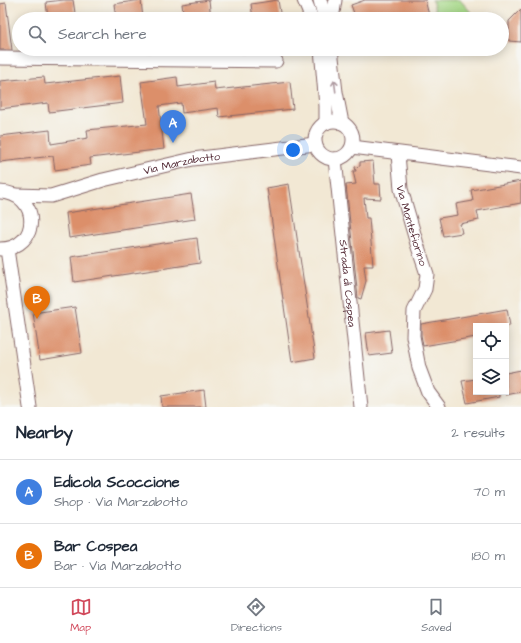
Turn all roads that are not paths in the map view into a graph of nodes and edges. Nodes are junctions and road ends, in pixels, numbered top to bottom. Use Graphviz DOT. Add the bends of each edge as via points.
graph roads {
  1 [pos="304,0"];
  2 [pos="319,0"];
  3 [pos="334,0"];
  4 [pos="309,12"];
  5 [pos="318,12"];
  6 [pos="323,12"];
  7 [pos="333,12"];
  8 [pos="322,56"];
  9 [pos="331,56"];
  10 [pos="0,58"];
  11 [pos="276,61"];
  12 [pos="326,123"];
  13 [pos="342,123"];
  14 [pos="315,144"];
  15 [pos="352,147"];
  16 [pos="398,154"];
  17 [pos="335,159"];
  18 [pos="521,168"];
  19 [pos="1,192"];
  20 [pos="15,195"];
  21 [pos="50,196"];
  22 [pos="31,215"];
  23 [pos="3,249"];
  24 [pos="30,407"];
  25 [pos="362,407"];
  26 [pos="439,407"];
  1 -- 4 [label="street"];
  2 -- 5 [label="street"];
  2 -- 6 [label="street"];
  3 -- 7 [label="street"];
  8 -- 12 [label="street"];
  13 -- 9 [label="street, one-way"];
  10 -- 11 [label="street"];
  12 -- 13 [label="street"];
  12 -- 14 [label="street" via="318,129"];
  13 -- 15 [label="street" via="351,131"];
  14 -- 17 [label="street" via="320,154"];
  14 -- 21 [label="street, Via Marzabotto" via="194,159 103,180"];
  15 -- 16 [label="street"];
  15 -- 17 [label="street" via="345,156"];
  16 -- 18 [label="street"];
  16 -- 26 [label="street, Via Montefiorino" via="401,189 427,274 425,289 414,311 413,336 428,392"];
  17 -- 25 [label="street, Strada di Cospea"];
  19 -- 20 [label="street, Via Marzabotto"];
  20 -- 21 [label="street, Via Marzabotto"];
  20 -- 22 [label="street" via="25,203"];
  21 -- 22 [label="street, Via Marzabotto"];
  22 -- 23 [label="street" via="29,233 20,244"];
  23 -- 24 [label="street"];
}
